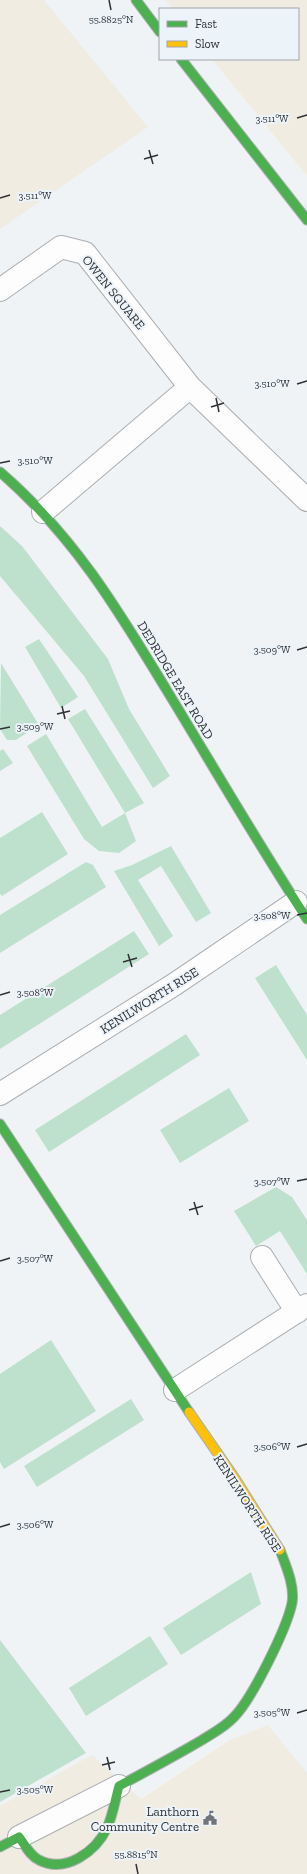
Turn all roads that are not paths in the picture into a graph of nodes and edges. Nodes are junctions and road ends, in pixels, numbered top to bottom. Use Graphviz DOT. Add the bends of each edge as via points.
graph roads {
  1 [pos="136,0"];
  2 [pos="159,31"];
  3 [pos="182,60"];
  4 [pos="300,212"];
  5 [pos="307,220"];
  6 [pos="307,230"];
  7 [pos="0,289"];
  8 [pos="190,387"];
  9 [pos="0,472"];
  10 [pos="307,500"];
  11 [pos="43,512"];
  12 [pos="301,910"];
  13 [pos="0,1094"];
  14 [pos="0,1124"];
  15 [pos="262,1257"];
  16 [pos="302,1308"];
  17 [pos="175,1390"];
  18 [pos="119,1786"];
  19 [pos="9,1842"];
  1 -- 2 [label="street"];
  3 -- 4 [label="street"];
  4 -- 5 [label="street"];
  4 -- 6 [label="street"];
  7 -- 8 [label="street, OWEN SQUARE" via="62,247 85,253"];
  8 -- 10 [label="street, OWEN SQUARE"];
  8 -- 11 [label="street"];
  9 -- 11 [label="street, DEDRIDGE EAST ROAD"];
  11 -- 12 [label="street, DEDRIDGE EAST ROAD" via="86,564 124,619"];
  12 -- 13 [label="street, KENILWORTH RISE" via="181,980"];
  14 -- 17 [label="street, KENILWORTH RISE"];
  15 -- 16 [label="street"];
  16 -- 17 [label="street"];
  17 -- 18 [label="street, KENILWORTH RISE" via="278,1547 289,1572 292,1602 261,1677 234,1717 221,1728 170,1759"];
  18 -- 19 [label="street, KENILWORTH RISE"];
  18 -- 19 [label="street, KENILWORTH RISE" via="108,1828 87,1854 71,1863 53,1866"];
}
